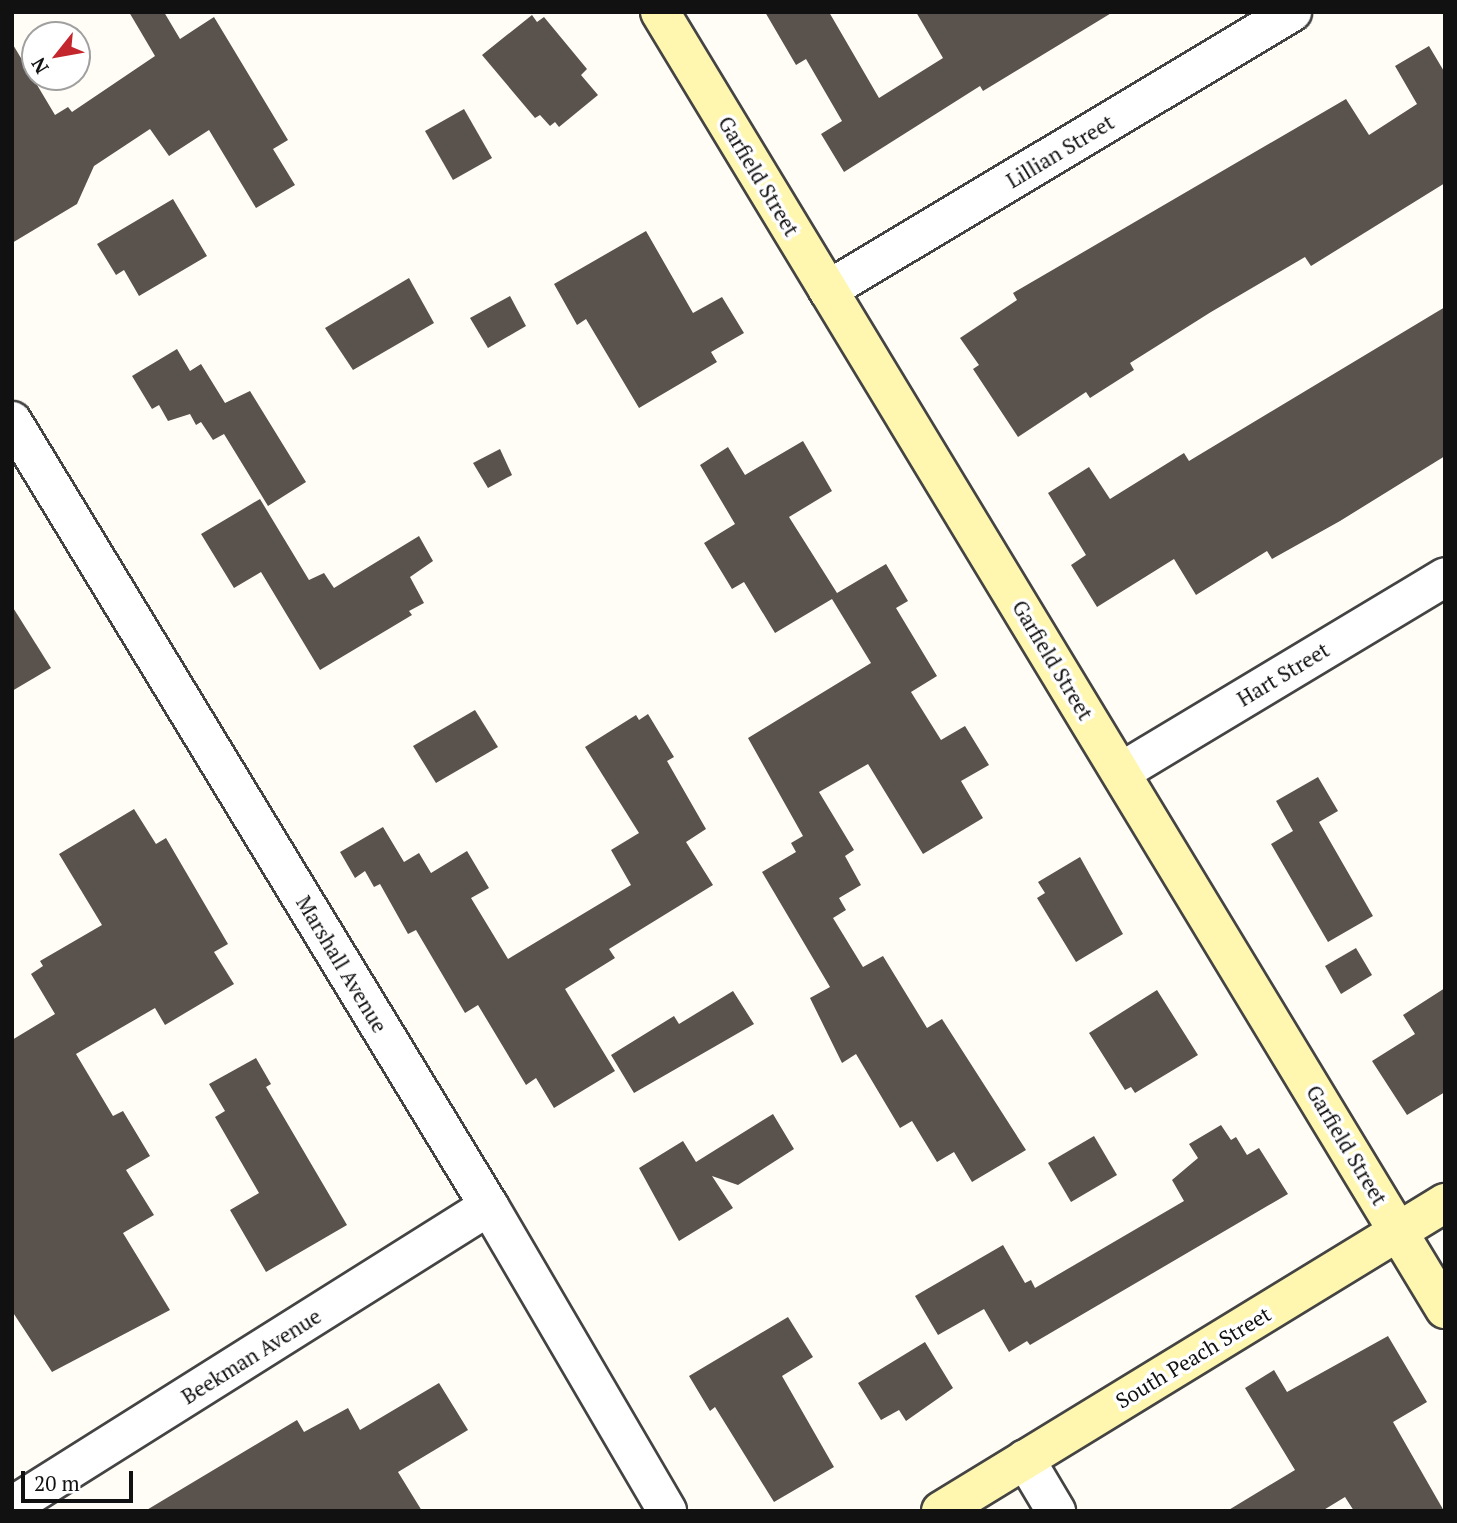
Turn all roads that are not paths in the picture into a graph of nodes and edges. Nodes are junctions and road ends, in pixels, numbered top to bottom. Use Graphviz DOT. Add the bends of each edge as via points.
graph roads {
  1 [pos="660,12"];
  2 [pos="1292,12"];
  3 [pos="828,290"];
  4 [pos="12,421"];
  5 [pos="1445,577"];
  6 [pos="1121,772"];
  7 [pos="1445,1203"];
  8 [pos="489,1206"];
  9 [pos="1399,1231"];
  10 [pos="1445,1309"];
  11 [pos="1025,1459"];
  12 [pos="16,1495"];
  13 [pos="667,1511"];
  14 [pos="941,1511"];
  15 [pos="1056,1511"];
  1 -- 3 [label="main road, Garfield Street"];
  2 -- 3 [label="street, Lillian Street"];
  3 -- 6 [label="main road, Garfield Street"];
  4 -- 8 [label="street, Marshall Avenue"];
  5 -- 6 [label="street, Hart Street"];
  6 -- 9 [label="main road, Garfield Street"];
  7 -- 9 [label="main road, South Peach Street"];
  8 -- 12 [label="street, Beekman Avenue"];
  8 -- 13 [label="street, Marshall Avenue"];
  9 -- 10 [label="main road, Garfield Street"];
  9 -- 11 [label="main road, South Peach Street"];
  11 -- 14 [label="main road, South Peach Street"];
  11 -- 15 [label="street"];
}
